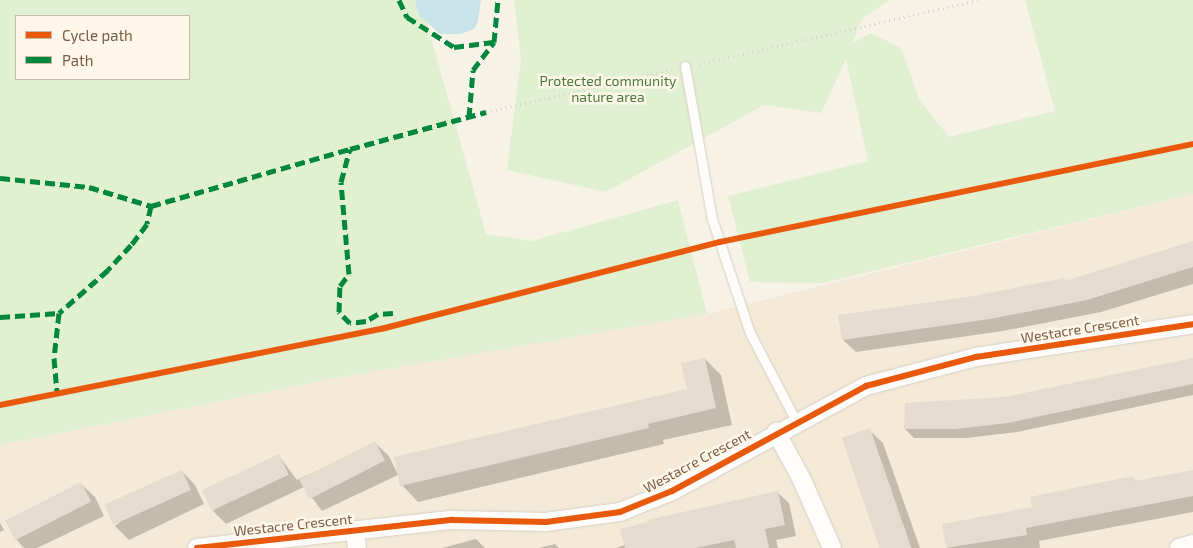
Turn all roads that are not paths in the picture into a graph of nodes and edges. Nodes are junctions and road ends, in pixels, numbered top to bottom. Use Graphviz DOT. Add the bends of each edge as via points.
graph roads {
  1 [pos="685,66"];
  2 [pos="1193,324"];
  3 [pos="796,421"];
  4 [pos="776,432"];
  5 [pos="355,530"];
  6 [pos="1193,544"];
  7 [pos="197,548"];
  8 [pos="357,548"];
  9 [pos="832,548"];
  10 [pos="1179,548"];
  1 -- 3 [label="lane" via="712,220 750,333"];
  2 -- 3 [label="street, Westacre Crescent" via="976,357 866,386"];
  3 -- 4 [label="street, Westacre Crescent"];
  4 -- 5 [label="street, Westacre Crescent" via="672,491 620,512 582,520 452,520"];
  4 -- 9 [label="street" via="810,496"];
  5 -- 7 [label="street, Westacre Crescent"];
  5 -- 8 [label="street"];
  6 -- 10 [label="street"];
}
